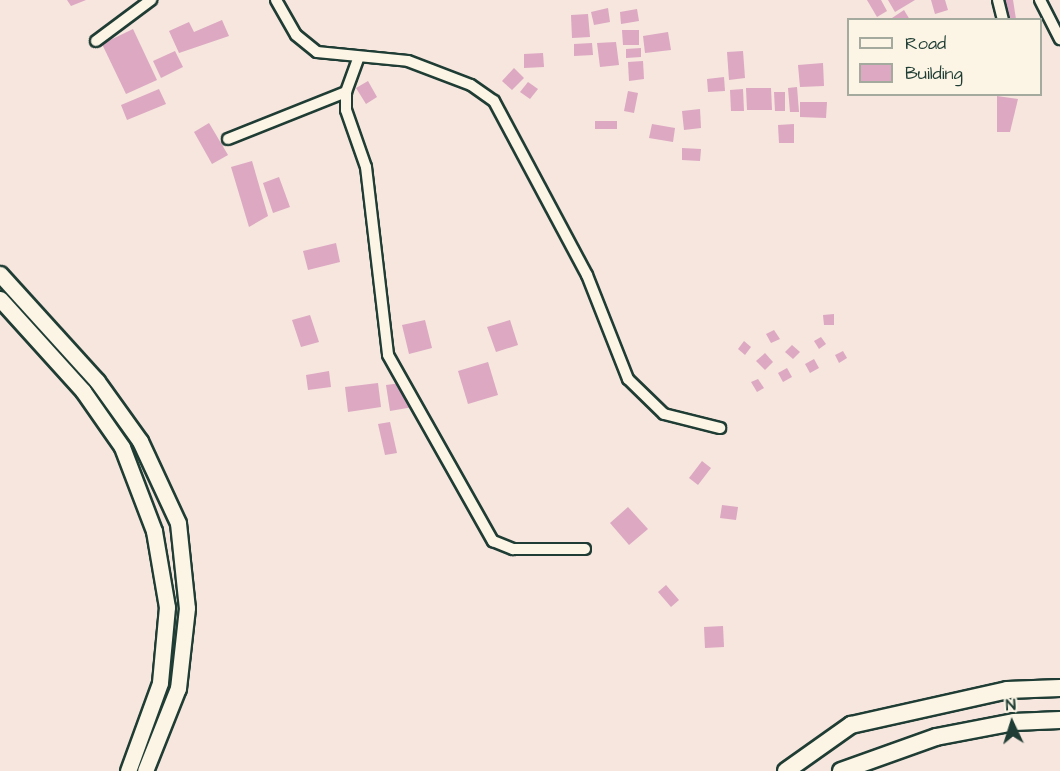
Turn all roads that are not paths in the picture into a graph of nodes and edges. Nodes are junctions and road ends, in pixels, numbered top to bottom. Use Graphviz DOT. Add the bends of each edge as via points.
graph roads {
  1 [pos="151,0"];
  2 [pos="276,0"];
  3 [pos="998,0"];
  4 [pos="1040,0"];
  5 [pos="1002,18"];
  6 [pos="1060,39"];
  7 [pos="96,41"];
  8 [pos="358,59"];
  9 [pos="346,92"];
  10 [pos="228,139"];
  11 [pos="0,274"];
  12 [pos="0,299"];
  13 [pos="720,428"];
  14 [pos="585,549"];
  15 [pos="186,582"];
  16 [pos="163,585"];
  17 [pos="1060,688"];
  18 [pos="1060,720"];
  19 [pos="128,771"];
  20 [pos="145,771"];
  21 [pos="786,771"];
  22 [pos="841,771"];
  1 -- 7 [label="street"];
  2 -- 8 [label="street" via="309,47"];
  3 -- 5 [label="street"];
  4 -- 6 [label="street"];
  8 -- 9 [label="street"];
  8 -- 13 [label="street" via="418,64 471,85 494,101 587,274 628,379 664,414"];
  9 -- 10 [label="street"];
  9 -- 14 [label="street" via="348,117 366,167 388,355 493,541 513,549"];
  11 -- 15 [label="main road" via="96,381 140,441 178,523"];
  12 -- 16 [label="main road" via="83,391 122,447 154,531"];
  15 -- 16 [label="main road"];
  15 -- 20 [label="main road" via="178,688"];
  16 -- 19 [label="main road" via="167,607 160,683"];
  17 -- 21 [label="main road" via="1007,690 851,725"];
  18 -- 22 [label="main road" via="1014,722 936,737"];
}
